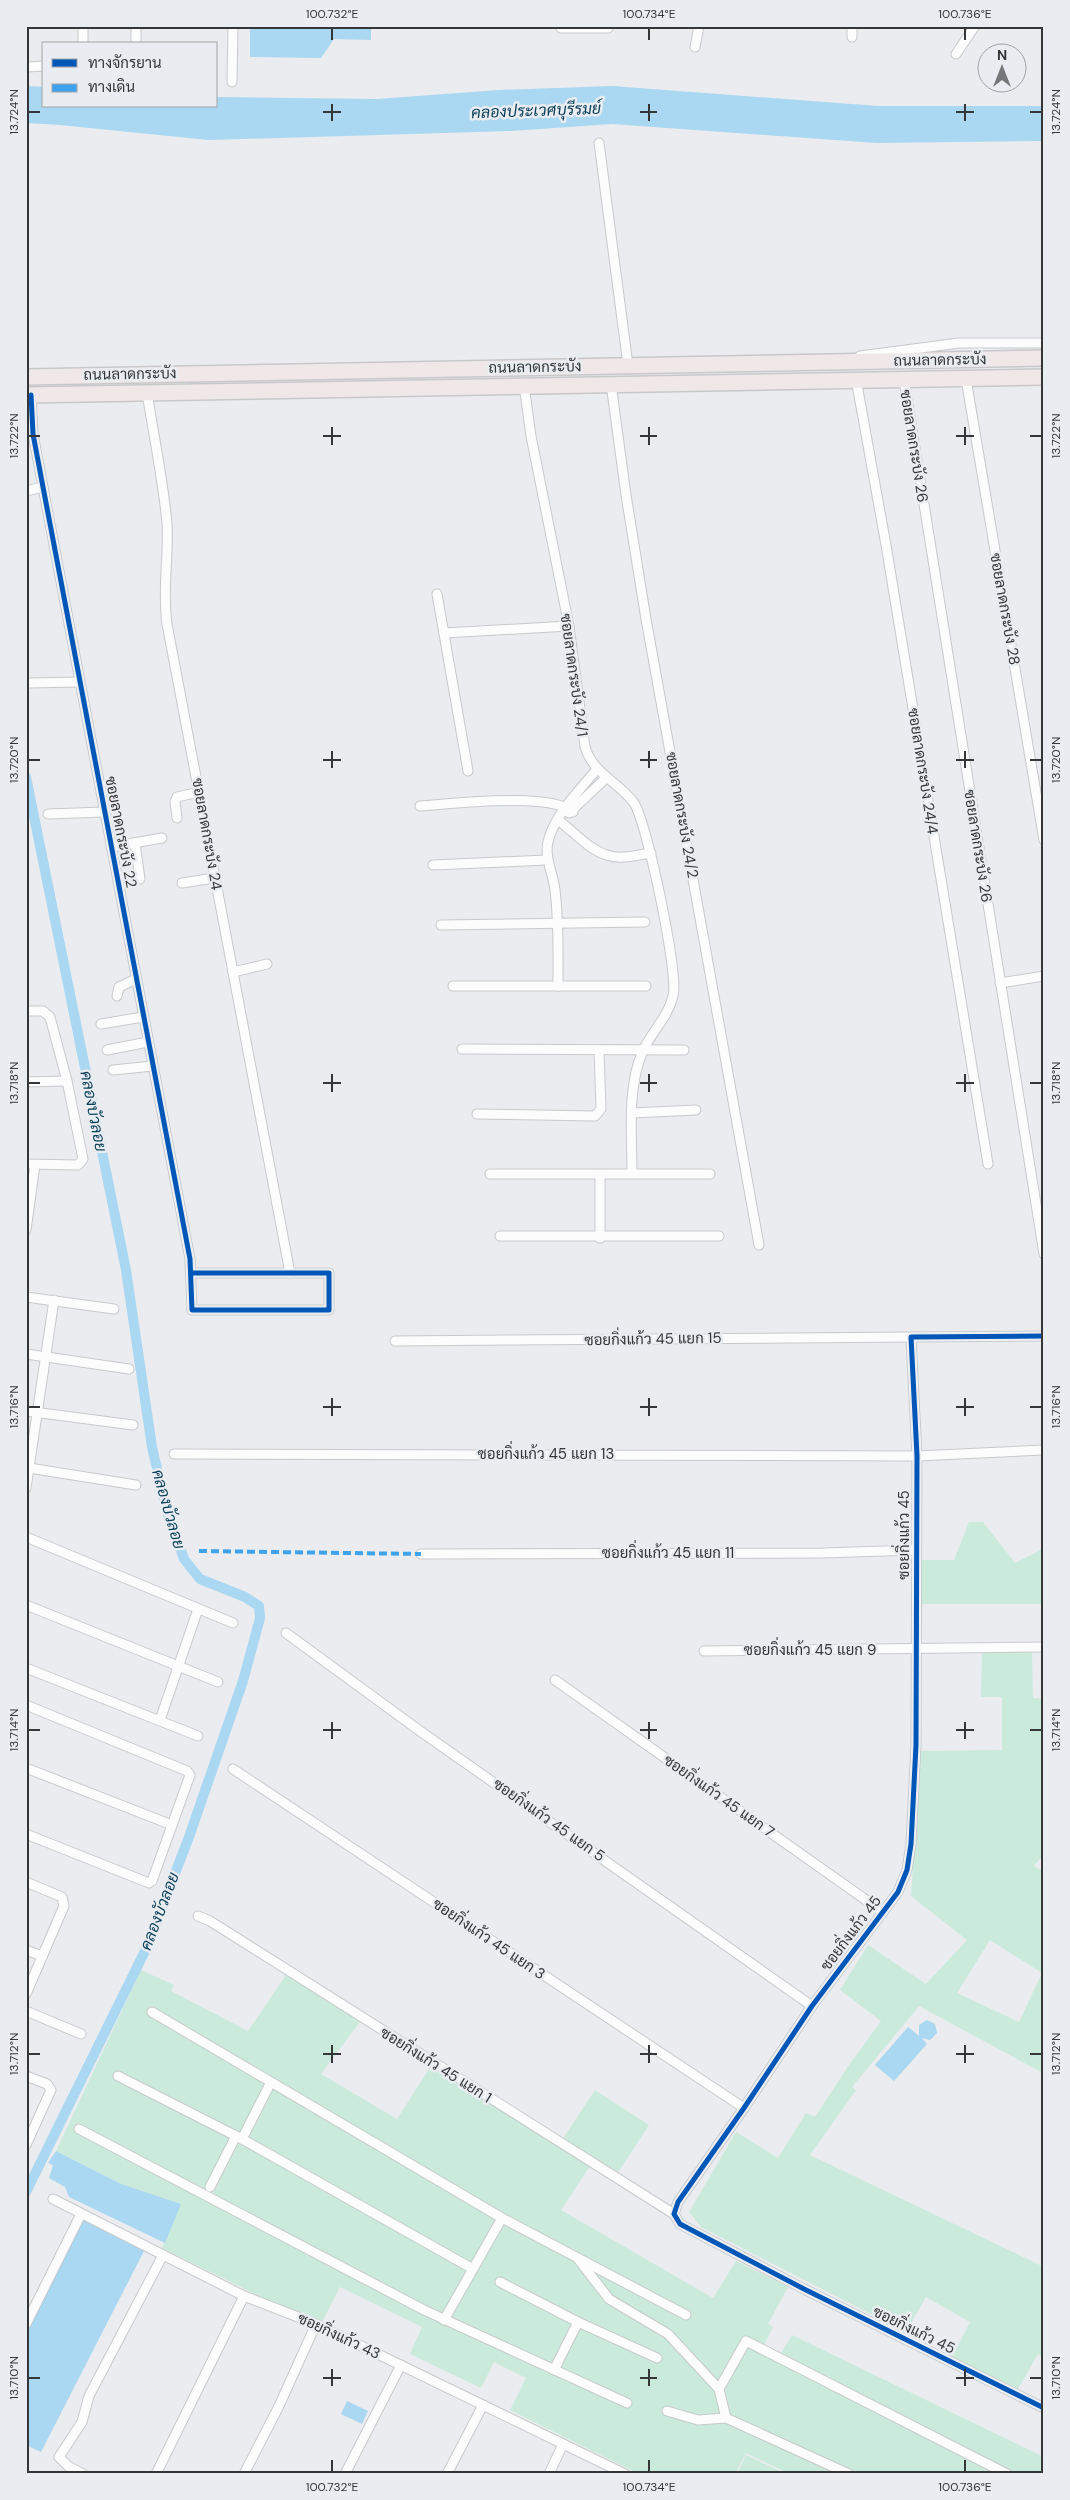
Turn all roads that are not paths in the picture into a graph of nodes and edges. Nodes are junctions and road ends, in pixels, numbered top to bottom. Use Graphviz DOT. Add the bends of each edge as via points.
graph roads {
  1 [pos="83,26"];
  2 [pos="136,26"];
  3 [pos="233,26"];
  4 [pos="699,26"];
  5 [pos="852,26"];
  6 [pos="975,26"];
  7 [pos="561,28"];
  8 [pos="608,28"];
  9 [pos="852,37"];
  10 [pos="83,42"];
  11 [pos="136,42"];
  12 [pos="696,47"];
  13 [pos="956,54"];
  14 [pos="42,66"];
  15 [pos="27,67"];
  16 [pos="232,82"];
  17 [pos="599,143"];
  18 [pos="1044,343"];
  19 [pos="1044,358"];
  20 [pos="821,362"];
  21 [pos="776,363"];
  22 [pos="628,365"];
  23 [pos="26,377"];
  24 [pos="1044,377"];
  25 [pos="856,379"];
  26 [pos="904,379"];
  27 [pos="966,379"];
  28 [pos="778,382"];
  29 [pos="611,384"];
  30 [pos="524,385"];
  31 [pos="147,393"];
  32 [pos="29,395"];
  33 [pos="42,487"];
  34 [pos="26,491"];
  35 [pos="437,594"];
  36 [pos="569,626"];
  37 [pos="444,634"];
  38 [pos="79,682"];
  39 [pos="29,683"];
  40 [pos="597,769"];
  41 [pos="468,771"];
  42 [pos="606,778"];
  43 [pos="199,792"];
  44 [pos="420,806"];
  45 [pos="570,809"];
  46 [pos="104,812"];
  47 [pos="48,814"];
  48 [pos="177,818"];
  49 [pos="560,818"];
  50 [pos="162,838"];
  51 [pos="1044,840"];
  52 [pos="135,843"];
  53 [pos="111,847"];
  54 [pos="651,853"];
  55 [pos="547,860"];
  56 [pos="433,865"];
  57 [pos="214,878"];
  58 [pos="140,879"];
  59 [pos="182,884"];
  60 [pos="645,922"];
  61 [pos="558,924"];
  62 [pos="441,925"];
  63 [pos="267,964"];
  64 [pos="233,972"];
  65 [pos="1044,976"];
  66 [pos="136,979"];
  67 [pos="1000,983"];
  68 [pos="453,986"];
  69 [pos="558,986"];
  70 [pos="646,986"];
  71 [pos="117,996"];
  72 [pos="26,1012"];
  73 [pos="144,1017"];
  74 [pos="101,1024"];
  75 [pos="148,1042"];
  76 [pos="462,1049"];
  77 [pos="107,1050"];
  78 [pos="599,1050"];
  79 [pos="643,1050"];
  80 [pos="684,1050"];
  81 [pos="153,1066"];
  82 [pos="113,1070"];
  83 [pos="67,1081"];
  84 [pos="26,1082"];
  85 [pos="696,1110"];
  86 [pos="632,1113"];
  87 [pos="477,1114"];
  88 [pos="988,1164"];
  89 [pos="31,1165"];
  90 [pos="632,1173"];
  91 [pos="490,1174"];
  92 [pos="600,1174"];
  93 [pos="710,1174"];
  94 [pos="26,1230"];
  95 [pos="500,1236"];
  96 [pos="719,1236"];
  97 [pos="600,1238"];
  98 [pos="759,1245"];
  99 [pos="1044,1254"];
  100 [pos="192,1273"];
  101 [pos="290,1273"];
  102 [pos="26,1297"];
  103 [pos="54,1300"];
  104 [pos="114,1309"];
  105 [pos="1044,1336"];
  106 [pos="911,1337"];
  107 [pos="395,1341"];
  108 [pos="26,1354"];
  109 [pos="45,1356"];
  110 [pos="129,1369"];
  111 [pos="26,1411"];
  112 [pos="38,1412"];
  113 [pos="133,1425"];
  114 [pos="1044,1450"];
  115 [pos="174,1454"];
  116 [pos="917,1456"];
  117 [pos="29,1463"];
  118 [pos="136,1486"];
  119 [pos="26,1488"];
  120 [pos="26,1537"];
  121 [pos="915,1550"];
  122 [pos="422,1554"];
  123 [pos="26,1605"];
  124 [pos="198,1609"];
  125 [pos="233,1623"];
  126 [pos="286,1633"];
  127 [pos="1044,1647"];
  128 [pos="916,1650"];
  129 [pos="704,1651"];
  130 [pos="179,1666"];
  131 [pos="26,1668"];
  132 [pos="556,1680"];
  133 [pos="218,1682"];
  134 [pos="26,1705"];
  135 [pos="160,1720"];
  136 [pos="198,1736"];
  137 [pos="26,1768"];
  138 [pos="233,1770"];
  139 [pos="172,1825"];
  140 [pos="26,1834"];
  141 [pos="26,1882"];
  142 [pos="883,1912"];
  143 [pos="198,1916"];
  144 [pos="26,1950"];
  145 [pos="42,1956"];
  146 [pos="26,1994"];
  147 [pos="812,2006"];
  148 [pos="26,2011"];
  149 [pos="152,2012"];
  150 [pos="80,2034"];
  151 [pos="26,2076"];
  152 [pos="118,2076"];
  153 [pos="271,2082"];
  154 [pos="744,2108"];
  155 [pos="79,2128"];
  156 [pos="239,2138"];
  157 [pos="27,2143"];
  158 [pos="210,2187"];
  159 [pos="53,2199"];
  160 [pos="81,2214"];
  161 [pos="674,2214"];
  162 [pos="502,2218"];
  163 [pos="163,2255"];
  164 [pos="578,2258"];
  165 [pos="473,2269"];
  166 [pos="500,2282"];
  167 [pos="244,2296"];
  168 [pos="686,2315"];
  169 [pos="444,2320"];
  170 [pos="578,2322"];
  171 [pos="26,2324"];
  172 [pos="316,2324"];
  173 [pos="657,2358"];
  174 [pos="400,2365"];
  175 [pos="554,2370"];
  176 [pos="719,2389"];
  177 [pos="627,2404"];
  178 [pos="483,2405"];
  179 [pos="1044,2408"];
  180 [pos="667,2411"];
  181 [pos="726,2418"];
  182 [pos="563,2444"];
  183 [pos="987,2470"];
  184 [pos="83,2474"];
  185 [pos="156,2474"];
  186 [pos="244,2474"];
  187 [pos="345,2474"];
  188 [pos="447,2474"];
  189 [pos="549,2474"];
  190 [pos="625,2474"];
  191 [pos="849,2474"];
  192 [pos="1007,2474"];
  1 -- 10 [label="street"];
  2 -- 11 [label="street"];
  3 -- 16 [label="street"];
  4 -- 12 [label="street"];
  5 -- 9 [label="street"];
  6 -- 13 [label="street"];
  7 -- 8 [label="street"];
  14 -- 15 [label="street"];
  17 -- 22 [label="street"];
  18 -- 20 [label="street" via="959,343"];
  19 -- 20 [label="main road, ถนนลาดกระบัง"];
  20 -- 21 [label="main road, ถนนลาดกระบัง"];
  21 -- 22 [label="main road, ถนนลาดกระบัง"];
  21 -- 28 [label="main road"];
  22 -- 23 [label="main road, ถนนลาดกระบัง"];
  24 -- 27 [label="main road, ถนนลาดกระบัง"];
  25 -- 26 [label="main road, ถนนลาดกระบัง"];
  25 -- 28 [label="main road, ถนนลาดกระบัง"];
  25 -- 88 [label="street, ซอยลาดกระบัง 24/4"];
  26 -- 27 [label="main road, ถนนลาดกระบัง"];
  26 -- 67 [label="street, ซอยลาดกระบัง 26"];
  27 -- 51 [label="street, ซอยลาดกระบัง 28"];
  28 -- 29 [label="main road, ถนนลาดกระบัง"];
  29 -- 30 [label="main road, ถนนลาดกระบัง"];
  29 -- 98 [label="street, ซอยลาดกระบัง 24/2" via="646,619"];
  30 -- 31 [label="main road, ถนนลาดกระบัง"];
  30 -- 36 [label="street, ซอยลาดกระบัง 24/1"];
  31 -- 32 [label="main road, ถนนลาดกระบัง"];
  31 -- 43 [label="street, ซอยลาดกระบัง 24" via="167,525 164,605"];
  32 -- 33 [label="street, ซอยลาดกระบัง 22"];
  33 -- 34 [label="street"];
  33 -- 38 [label="street, ซอยลาดกระบัง 22"];
  35 -- 37 [label="street"];
  36 -- 37 [label="street"];
  36 -- 40 [label="street, ซอยลาดกระบัง 24/1" via="581,730 587,755"];
  37 -- 41 [label="street"];
  38 -- 39 [label="street"];
  38 -- 46 [label="street, ซอยลาดกระบัง 22"];
  40 -- 42 [label="street, ซอยลาดกระบัง 24/1"];
  40 -- 45 [label="street"];
  42 -- 45 [label="street"];
  42 -- 54 [label="street, ซอยลาดกระบัง 24/1" via="634,803"];
  43 -- 48 [label="street" via="177,797"];
  43 -- 57 [label="street, ซอยลาดกระบัง 24"];
  44 -- 45 [label="street" via="545,801"];
  45 -- 49 [label="street"];
  46 -- 47 [label="street"];
  46 -- 53 [label="street, ซอยลาดกระบัง 22"];
  49 -- 54 [label="street" via="590,846 607,856"];
  49 -- 55 [label="street" via="549,839"];
  50 -- 52 [label="street"];
  52 -- 53 [label="street"];
  52 -- 58 [label="street"];
  53 -- 66 [label="street, ซอยลาดกระบัง 22"];
  54 -- 79 [label="street, ซอยลาดกระบัง 24/1" via="674,972 674,996 660,1026"];
  55 -- 56 [label="street"];
  55 -- 61 [label="street" via="555,888"];
  57 -- 59 [label="street"];
  57 -- 64 [label="street, ซอยลาดกระบัง 24"];
  60 -- 61 [label="street"];
  61 -- 62 [label="street"];
  61 -- 69 [label="street"];
  63 -- 64 [label="street"];
  64 -- 101 [label="street, ซอยลาดกระบัง 24"];
  65 -- 67 [label="street"];
  66 -- 71 [label="street" via="122,985"];
  66 -- 73 [label="street, ซอยลาดกระบัง 22"];
  67 -- 99 [label="street, ซอยลาดกระบัง 26"];
  68 -- 69 [label="street"];
  69 -- 70 [label="street"];
  72 -- 83 [label="street" via="46,1012 50,1017"];
  73 -- 74 [label="street"];
  73 -- 75 [label="street, ซอยลาดกระบัง 22"];
  75 -- 77 [label="street"];
  75 -- 81 [label="street, ซอยลาดกระบัง 22"];
  76 -- 78 [label="street"];
  78 -- 79 [label="street"];
  78 -- 87 [label="street" via="601,1109 595,1116"];
  79 -- 80 [label="street"];
  79 -- 86 [label="street, ซอยลาดกระบัง 24/1"];
  81 -- 82 [label="street"];
  81 -- 100 [label="street, ซอยลาดกระบัง 22"];
  83 -- 84 [label="street"];
  83 -- 89 [label="street" via="82,1162 78,1165"];
  85 -- 86 [label="street"];
  86 -- 90 [label="street, ซอยลาดกระบัง 24/1"];
  89 -- 94 [label="street"];
  90 -- 92 [label="street"];
  90 -- 93 [label="street"];
  91 -- 92 [label="street"];
  92 -- 97 [label="street"];
  95 -- 97 [label="street"];
  96 -- 97 [label="street"];
  100 -- 101 [label="street"];
  100 -- 101 [label="street, ซอยลาดกระบัง 22" via="192,1310 329,1310 329,1273"];
  102 -- 103 [label="street"];
  103 -- 104 [label="street"];
  103 -- 109 [label="street"];
  105 -- 106 [label="street"];
  106 -- 107 [label="street, ซอยกิ่งแก้ว 45 แยก 15"];
  106 -- 116 [label="street, ซอยกิ่งแก้ว 45"];
  108 -- 109 [label="street"];
  109 -- 110 [label="street"];
  109 -- 112 [label="street"];
  111 -- 112 [label="street"];
  112 -- 113 [label="street"];
  112 -- 117 [label="street"];
  114 -- 116 [label="street, ซอยกิ่งแก้ว 45 แยก 13"];
  115 -- 116 [label="street, ซอยกิ่งแก้ว 45 แยก 13"];
  116 -- 121 [label="street, ซอยกิ่งแก้ว 45"];
  117 -- 118 [label="street"];
  117 -- 119 [label="street"];
  120 -- 124 [label="street"];
  121 -- 122 [label="street, ซอยกิ่งแก้ว 45 แยก 11"];
  121 -- 128 [label="street, ซอยกิ่งแก้ว 45"];
  123 -- 130 [label="street"];
  124 -- 125 [label="street"];
  124 -- 130 [label="street"];
  126 -- 147 [label="street, ซอยกิ่งแก้ว 45 แยก 5"];
  127 -- 128 [label="street, ซอยกิ่งแก้ว 45 แยก 9"];
  128 -- 129 [label="street, ซอยกิ่งแก้ว 45 แยก 9"];
  128 -- 142 [label="street, ซอยกิ่งแก้ว 45" via="911,1844 907,1870 898,1892"];
  130 -- 133 [label="street"];
  130 -- 135 [label="street"];
  131 -- 135 [label="street"];
  132 -- 142 [label="street, ซอยกิ่งแก้ว 45 แยก 7"];
  134 -- 139 [label="street" via="187,1771 190,1778"];
  135 -- 136 [label="street"];
  137 -- 139 [label="street"];
  138 -- 154 [label="street, ซอยกิ่งแก้ว 45 แยก 3"];
  139 -- 140 [label="street" via="149,1883"];
  141 -- 145 [label="street" via="62,1897 64,1901"];
  142 -- 147 [label="street, ซอยกิ่งแก้ว 45"];
  143 -- 161 [label="street, ซอยกิ่งแก้ว 45 แยก 1"];
  144 -- 145 [label="street"];
  145 -- 146 [label="street"];
  147 -- 154 [label="street, ซอยกิ่งแก้ว 45"];
  148 -- 150 [label="street"];
  149 -- 153 [label="street"];
  151 -- 157 [label="street" via="47,2084 51,2090"];
  152 -- 156 [label="street"];
  153 -- 156 [label="street"];
  153 -- 162 [label="street"];
  154 -- 161 [label="street, ซอยกิ่งแก้ว 45" via="678,2202"];
  155 -- 169 [label="street"];
  156 -- 158 [label="street"];
  156 -- 165 [label="street"];
  159 -- 160 [label="street, ซอยกิ่งแก้ว 43"];
  160 -- 163 [label="street, ซอยกิ่งแก้ว 43"];
  160 -- 171 [label="street"];
  161 -- 179 [label="street, ซอยกิ่งแก้ว 45" via="680,2224 796,2285"];
  162 -- 164 [label="street"];
  162 -- 165 [label="street"];
  163 -- 167 [label="street, ซอยกิ่งแก้ว 43"];
  163 -- 184 [label="street" via="89,2396 82,2422 59,2457"];
  164 -- 168 [label="street"];
  164 -- 176 [label="street" via="609,2299 668,2334"];
  165 -- 169 [label="street"];
  166 -- 170 [label="street"];
  167 -- 172 [label="street, ซอยกิ่งแก้ว 43"];
  167 -- 185 [label="street"];
  169 -- 175 [label="street"];
  170 -- 173 [label="street"];
  170 -- 175 [label="street"];
  172 -- 174 [label="street, ซอยกิ่งแก้ว 43"];
  172 -- 186 [label="street"];
  174 -- 178 [label="street, ซอยกิ่งแก้ว 43"];
  174 -- 187 [label="street"];
  175 -- 177 [label="street"];
  176 -- 181 [label="street"];
  176 -- 183 [label="street" via="746,2340"];
  178 -- 182 [label="street, ซอยกิ่งแก้ว 43"];
  178 -- 188 [label="street"];
  180 -- 181 [label="street" via="698,2420"];
  181 -- 191 [label="street"];
  182 -- 189 [label="street"];
  182 -- 190 [label="street, ซอยกิ่งแก้ว 43"];
  183 -- 192 [label="street"];
}
